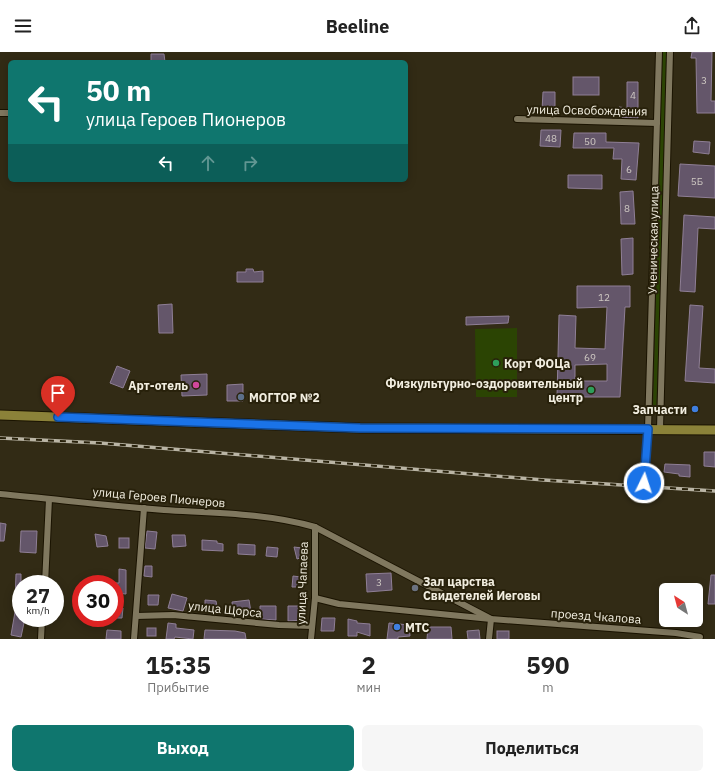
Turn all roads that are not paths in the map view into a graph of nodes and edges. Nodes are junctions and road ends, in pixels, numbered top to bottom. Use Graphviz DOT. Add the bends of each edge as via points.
graph roads {
  1 [pos="659,52"];
  2 [pos="670,52"];
  3 [pos="517,119"];
  4 [pos="657,123"];
  5 [pos="0,415"];
  6 [pos="648,429"];
  7 [pos="660,429"];
  8 [pos="715,430"];
  9 [pos="644,483"];
  10 [pos="0,494"];
  11 [pos="49,498"];
  12 [pos="144,508"];
  13 [pos="315,527"];
  14 [pos="45,575"];
  15 [pos="314,598"];
  16 [pos="136,616"];
  17 [pos="491,619"];
  18 [pos="312,626"];
  19 [pos="42,627"];
  20 [pos="700,638"];
  21 [pos="41,639"];
  22 [pos="134,639"];
  23 [pos="311,639"];
  24 [pos="489,639"];
  1 -- 4 [label="street, Ученическая улица"];
  2 -- 7 [label="street, Ученическая улица"];
  3 -- 4 [label="street, улица Освобождения"];
  4 -- 6 [label="street, Ученическая улица"];
  5 -- 6 [label="main road" via="360,428"];
  6 -- 7 [label="main road"];
  6 -- 9 [label="street, Ученическая улица"];
  7 -- 8 [label="main road"];
  10 -- 11 [label="street, улица Героев Пионеров"];
  11 -- 12 [label="street, улица Героев Пионеров"];
  11 -- 14 [label="street"];
  12 -- 13 [label="street, улица Героев Пионеров" via="267,517"];
  12 -- 16 [label="street"];
  13 -- 15 [label="street, улица Чапаева"];
  13 -- 17 [label="street, проезд Чкалова"];
  15 -- 17 [label="street, проезд Чкалова" via="339,604"];
  15 -- 18 [label="street, улица Чапаева"];
  16 -- 18 [label="street, улица Щорса" via="173,615"];
  16 -- 22 [label="street"];
  17 -- 20 [label="street, проезд Чкалова" via="676,633"];
  17 -- 24 [label="street"];
  18 -- 23 [label="street, улица Чапаева"];
  19 -- 21 [label="street"];
}
